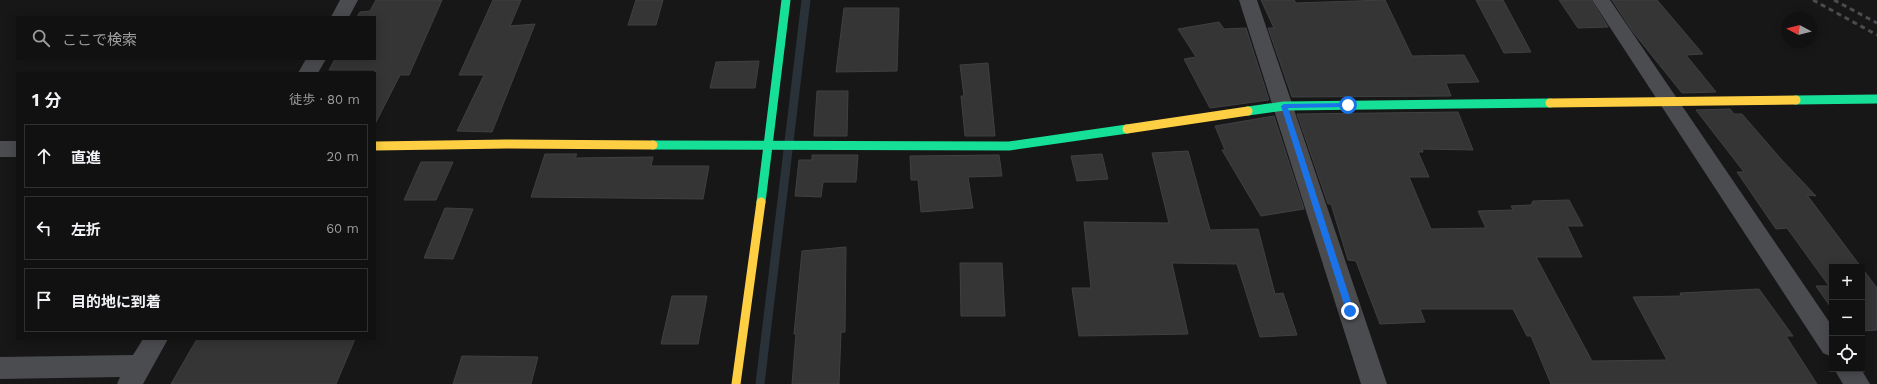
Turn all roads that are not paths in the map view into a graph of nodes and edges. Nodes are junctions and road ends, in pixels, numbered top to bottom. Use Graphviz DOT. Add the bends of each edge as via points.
graph roads {
  1 [pos="349,0"];
  2 [pos="786,0"];
  3 [pos="1248,0"];
  4 [pos="1601,0"];
  5 [pos="341,16"];
  6 [pos="315,60"];
  7 [pos="309,72"];
  8 [pos="1877,99"];
  9 [pos="1667,101"];
  10 [pos="1284,106"];
  11 [pos="769,145"];
  12 [pos="376,146"];
  13 [pos="0,149"];
  14 [pos="16,149"];
  15 [pos="155,340"];
  16 [pos="1829,342"];
  17 [pos="0,368"];
  18 [pos="1849,372"];
  19 [pos="136,375"];
  20 [pos="736,384"];
  21 [pos="1374,384"];
  22 [pos="1858,384"];
  1 -- 5 [label="street"];
  2 -- 11 [label="street"];
  3 -- 10 [label="street"];
  4 -- 9 [label="street"];
  6 -- 7 [label="street"];
  8 -- 9 [label="street"];
  9 -- 10 [label="street"];
  9 -- 16 [label="street"];
  10 -- 11 [label="street" via="1009,146"];
  10 -- 21 [label="street"];
  11 -- 12 [label="street"];
  11 -- 20 [label="street"];
  13 -- 14 [label="street"];
  15 -- 19 [label="street"];
  17 -- 19 [label="street"];
  18 -- 22 [label="street"];
}
